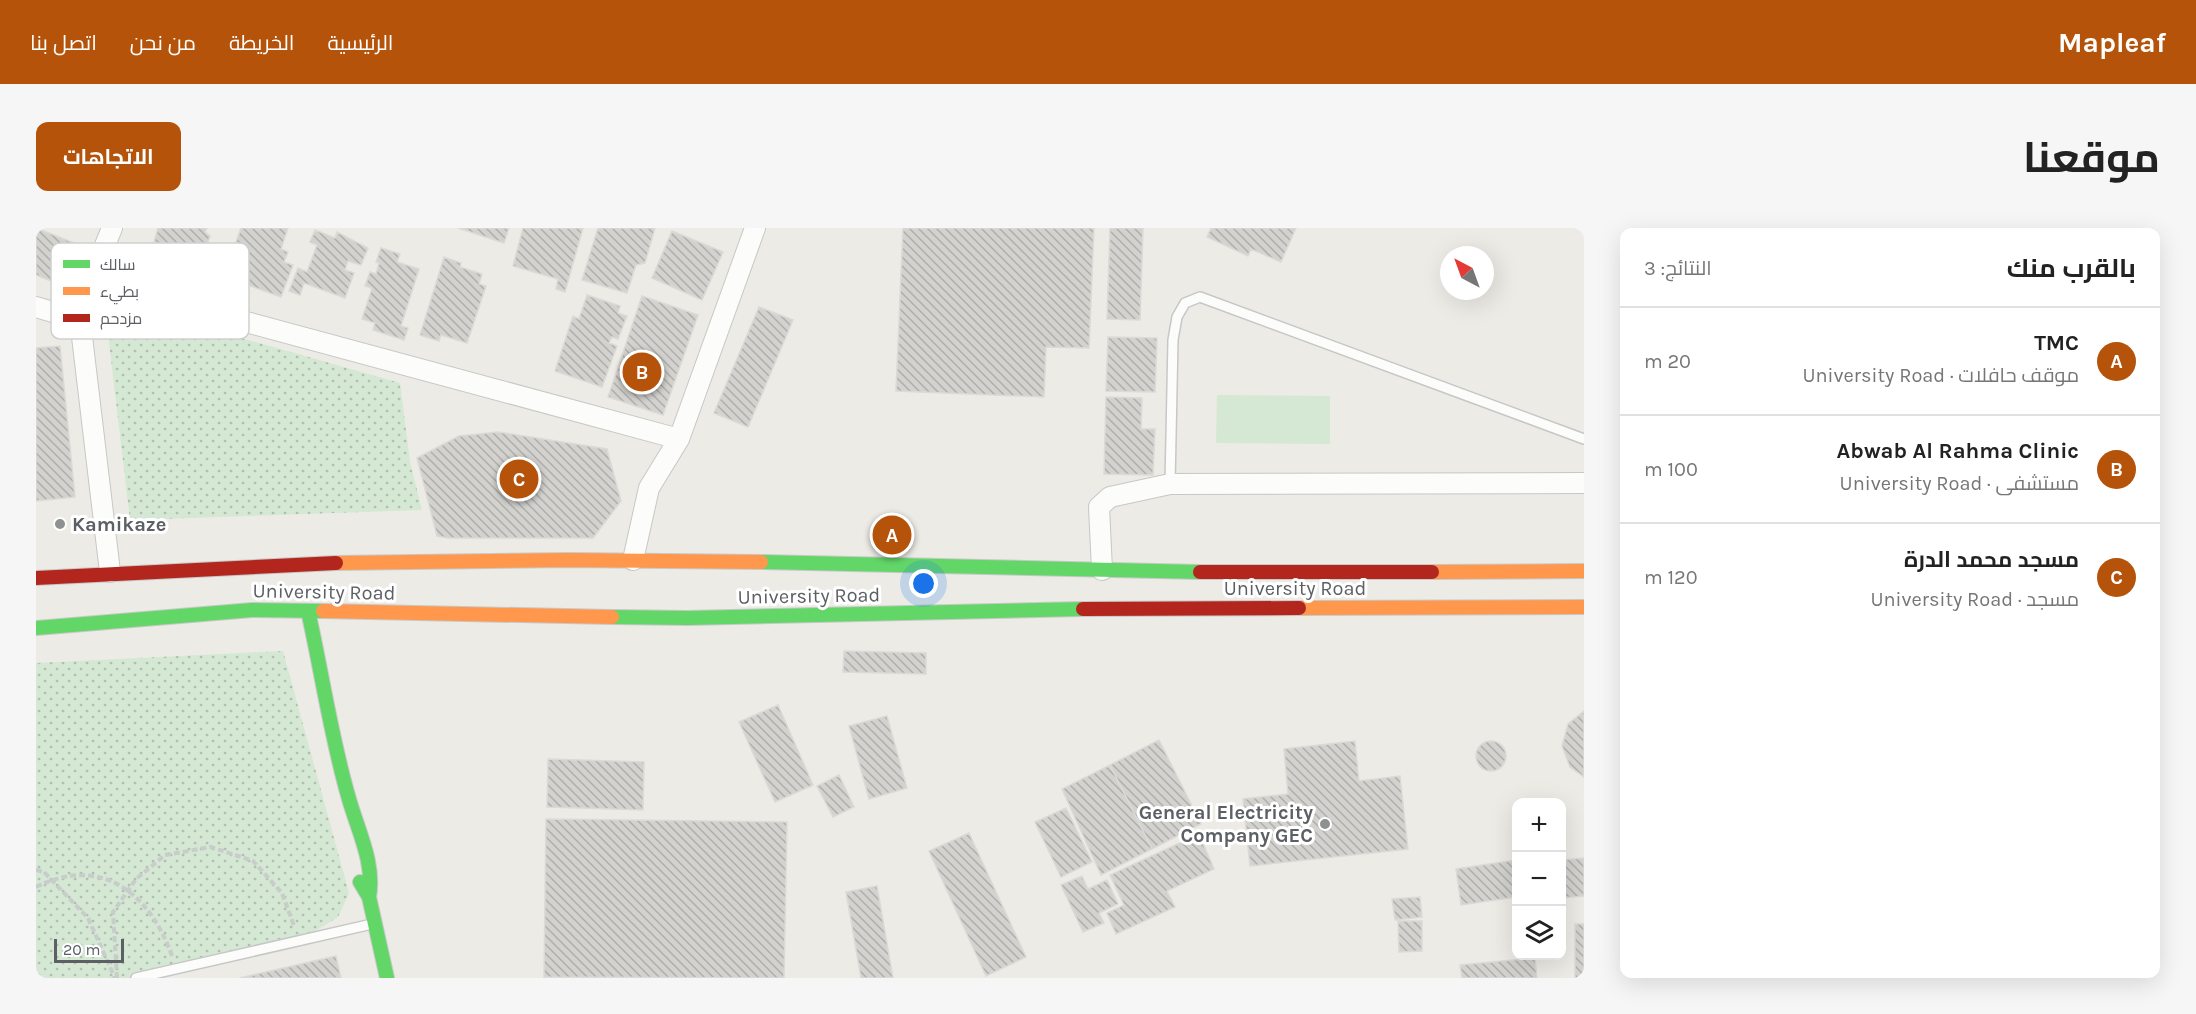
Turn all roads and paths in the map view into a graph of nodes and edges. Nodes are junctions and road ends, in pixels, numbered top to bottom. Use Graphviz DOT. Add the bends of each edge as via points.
graph roads {
  1 [pos="112,228"];
  2 [pos="754,228"];
  3 [pos="106,243"];
  4 [pos="36,307"];
  5 [pos="51,311"];
  6 [pos="249,323"];
  7 [pos="82,339"];
  8 [pos="679,439"];
  9 [pos="1584,439"];
  10 [pos="1584,483"];
  11 [pos="1170,484"];
  12 [pos="633,560"];
  13 [pos="1102,570"];
  14 [pos="110,572"];
  15 [pos="1584,572"];
  16 [pos="36,578"];
  17 [pos="1584,607"];
  18 [pos="308,611"];
  19 [pos="36,628"];
  20 [pos="36,870"];
  21 [pos="51,880"];
  22 [pos="36,887"];
  23 [pos="130,890"];
  24 [pos="374,923"];
  25 [pos="299,940"];
  26 [pos="177,968"];
  27 [pos="116,978"];
  28 [pos="135,978"];
  29 [pos="387,978"];
  1 -- 3 [label="street"];
  2 -- 8 [label="street"];
  4 -- 5 [label="street"];
  6 -- 8 [label="street"];
  7 -- 14 [label="street"];
  8 -- 12 [label="street" via="649,488"];
  9 -- 11 [label="lane" via="1200,297 1185,303 1177,317 1173,340"];
  10 -- 11 [label="street"];
  11 -- 13 [label="street" via="1110,497 1099,507"];
  12 -- 13 [label="main road, University Road"];
  12 -- 14 [label="main road, University Road" via="281,562"];
  13 -- 15 [label="main road, University Road"];
  14 -- 16 [label="main road, University Road"];
  17 -- 18 [label="main road, University Road" via="1107,608 688,618"];
  18 -- 19 [label="main road, University Road" via="252,610"];
  18 -- 24 [label="main road" via="349,800 348,819 357,870 369,897"];
  20 -- 21 [label="path"];
  21 -- 22 [label="path"];
  21 -- 23 [label="path" via="82,875"];
  21 -- 27 [label="path" via="88,918"];
  23 -- 25 [label="path" via="136,879 165,855 211,847 253,861 282,893"];
  23 -- 26 [label="path" via="163,930"];
  23 -- 27 [label="path" via="113,912"];
  24 -- 25 [label="lane"];
  24 -- 29 [label="main road"];
  25 -- 26 [label="lane"];
  26 -- 28 [label="lane"];
}
